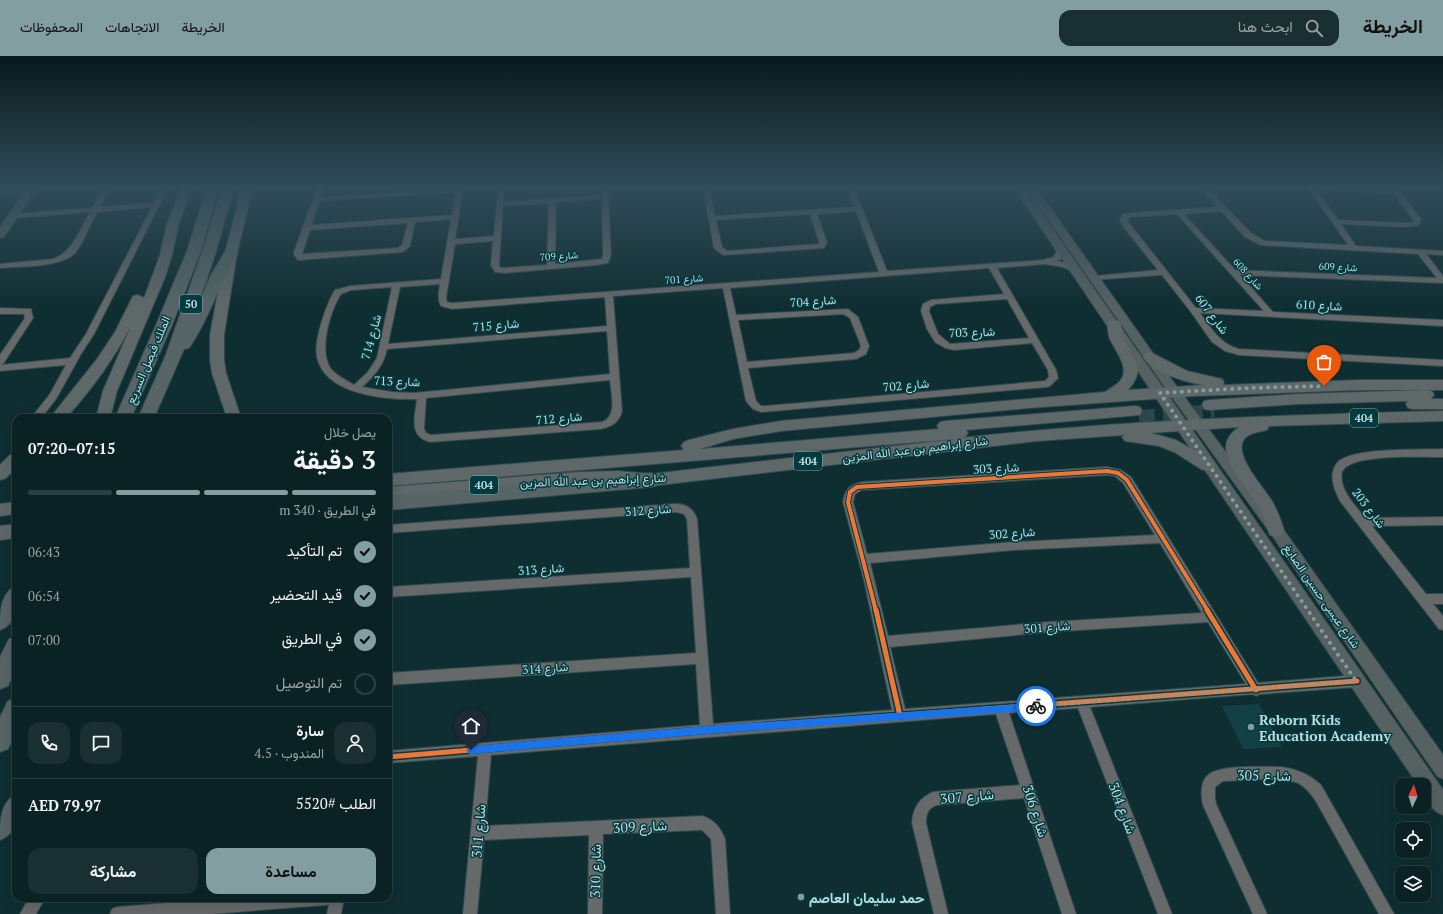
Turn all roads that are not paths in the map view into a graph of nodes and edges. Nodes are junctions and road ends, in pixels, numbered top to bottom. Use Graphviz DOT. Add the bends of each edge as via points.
graph roads {
  1 [pos="84,228"];
  2 [pos="145,228"];
  3 [pos="201,228"];
  4 [pos="216,228"];
  5 [pos="238,228"];
  6 [pos="307,228"];
  7 [pos="410,228"];
  8 [pos="453,228"];
  9 [pos="498,228"];
  10 [pos="552,228"];
  11 [pos="606,228"];
  12 [pos="714,228"];
  13 [pos="818,228"];
  14 [pos="866,228"];
  15 [pos="1048,228"];
  16 [pos="1059,228"];
  17 [pos="1129,228"];
  18 [pos="1193,228"];
  19 [pos="1241,228"];
  20 [pos="1339,228"];
  21 [pos="171,230"];
  22 [pos="497,238"];
  23 [pos="451,242"];
  24 [pos="1354,248"];
  25 [pos="1061,249"];
  26 [pos="1420,252"];
  27 [pos="231,253"];
  28 [pos="1443,253"];
  29 [pos="1043,262"];
  30 [pos="0,266"];
  31 [pos="992,266"];
  32 [pos="551,267"];
  33 [pos="1077,272"];
  34 [pos="1164,272"];
  35 [pos="1233,272"];
  36 [pos="884,274"];
  37 [pos="1095,278"];
  38 [pos="445,281"];
  39 [pos="1443,281"];
  40 [pos="397,284"];
  41 [pos="726,286"];
  42 [pos="609,295"];
  43 [pos="1009,296"];
  44 [pos="1194,310"];
  45 [pos="0,311"];
  46 [pos="1271,314"];
  47 [pos="734,318"];
  48 [pos="1443,323"];
  49 [pos="1114,324"];
  50 [pos="610,328"];
  51 [pos="1035,340"];
  52 [pos="383,347"];
  53 [pos="173,357"];
  54 [pos="1150,357"];
  55 [pos="73,361"];
  56 [pos="0,362"];
  57 [pos="1443,363"];
  58 [pos="744,365"];
  59 [pos="0,368"];
  60 [pos="614,378"];
  61 [pos="1443,385"];
  62 [pos="1324,386"];
  63 [pos="355,389"];
  64 [pos="1175,392"];
  65 [pos="1160,393"];
  66 [pos="422,395"];
  67 [pos="1443,395"];
  68 [pos="1108,397"];
  69 [pos="1443,404"];
  70 [pos="39,414"];
  71 [pos="60,414"];
  72 [pos="104,414"];
  73 [pos="125,414"];
  74 [pos="148,414"];
  75 [pos="233,414"];
  76 [pos="1137,414"];
  77 [pos="1443,416"];
  78 [pos="1284,420"];
  79 [pos="1198,424"];
  80 [pos="1182,425"];
  81 [pos="1037,435"];
  82 [pos="688,451"];
  83 [pos="1443,453"];
  84 [pos="12,463"];
  85 [pos="1208,464"];
  86 [pos="0,474"];
  87 [pos="392,474"];
  88 [pos="579,478"];
  89 [pos="392,480"];
  90 [pos="651,480"];
  91 [pos="392,493"];
  92 [pos="392,503"];
  93 [pos="1443,521"];
  94 [pos="1363,522"];
  95 [pos="392,529"];
  96 [pos="1276,530"];
  97 [pos="12,532"];
  98 [pos="0,533"];
  99 [pos="1162,539"];
  100 [pos="864,559"];
  101 [pos="695,572"];
  102 [pos="392,592"];
  103 [pos="1423,599"];
  104 [pos="1443,599"];
  105 [pos="12,602"];
  106 [pos="1211,617"];
  107 [pos="0,622"];
  108 [pos="1443,625"];
  109 [pos="884,642"];
  110 [pos="12,654"];
  111 [pos="701,658"];
  112 [pos="1373,669"];
  113 [pos="1353,676"];
  114 [pos="0,679"];
  115 [pos="392,679"];
  116 [pos="1256,690"];
  117 [pos="1082,703"];
  118 [pos="1002,709"];
  119 [pos="12,716"];
  120 [pos="900,716"];
  121 [pos="707,730"];
  122 [pos="0,741"];
  123 [pos="485,749"];
  124 [pos="392,757"];
  125 [pos="1443,770"];
  126 [pos="1029,791"];
  127 [pos="1443,806"];
  128 [pos="12,812"];
  129 [pos="0,828"];
  130 [pos="596,828"];
  131 [pos="478,833"];
  132 [pos="35,902"];
  133 [pos="242,902"];
  134 [pos="336,902"];
  135 [pos="27,914"];
  136 [pos="117,914"];
  137 [pos="334,914"];
  138 [pos="470,914"];
  139 [pos="595,914"];
  140 [pos="723,914"];
  141 [pos="941,914"];
  142 [pos="1069,914"];
  143 [pos="1165,914"];
  144 [pos="1260,914"];
  145 [pos="1387,914"];
  1 -- 30 [label="street" via="72,251 63,258"];
  2 -- 55 [label="street"];
  3 -- 73 [label="highway, الملك فيصل السريع / 50" via="164,325"];
  4 -- 53 [label="highway, الملك فيصل السريع / 50"];
  5 -- 27 [label="main road"];
  6 -- 7 [label="street" via="297,254 304,258 400,250 406,246"];
  8 -- 23 [label="street, شارع 701"];
  9 -- 22 [label="street, شارع 709"];
  10 -- 32 [label="street"];
  11 -- 32 [label="street, شارع 709" via="607,258 601,263"];
  12 -- 13 [label="street" via="719,249 732,253 821,246 823,243"];
  14 -- 36 [label="street"];
  15 -- 25 [label="street, شارع عيسى حسين الصايغ"];
  16 -- 37 [label="street, شارع عيسى حسين الصايغ"];
  17 -- 34 [label="street, شارع 607"];
  18 -- 35 [label="street, شارع 608"];
  19 -- 24 [label="street" via="1259,242 1274,245"];
  20 -- 24 [label="street"];
  21 -- 71 [label="main road" via="116,342"];
  21 -- 72 [label="main road" via="162,269 106,400"];
  22 -- 23 [label="street"];
  22 -- 32 [label="street, شارع 709" via="495,265 498,270"];
  23 -- 38 [label="street, شارع 701"];
  24 -- 26 [label="street"];
  25 -- 29 [label="street, شارع 701" via="1057,258"];
  25 -- 33 [label="street, شارع عيسى حسين الصايغ"];
  26 -- 28 [label="street"];
  26 -- 39 [label="street"];
  27 -- 53 [label="highway" via="223,265 200,320"];
  27 -- 75 [label="main road" via="218,321 216,347 219,373"];
  29 -- 31 [label="street, شارع 701"];
  29 -- 33 [label="street, شارع 701" via="1065,265"];
  31 -- 36 [label="street, شارع 701"];
  31 -- 43 [label="street, شارع 702"];
  33 -- 49 [label="street, شارع عيسى حسين الصايغ"];
  34 -- 37 [label="street"];
  34 -- 44 [label="street, شارع 607"];
  35 -- 39 [label="street, شارع 609"];
  35 -- 46 [label="street, شارع 608"];
  36 -- 41 [label="street, شارع 701"];
  37 -- 54 [label="street, شارع عيسى حسين الصايغ"];
  38 -- 40 [label="street, شارع 713"];
  38 -- 42 [label="street, شارع 701" via="443,301 444,304 452,306"];
  40 -- 52 [label="street, شارع 714"];
  40 -- 63 [label="street, شارع 713" via="346,288 335,296 321,339 320,356 331,375"];
  41 -- 42 [label="street, شارع 701"];
  41 -- 47 [label="street, شارع 702"];
  42 -- 50 [label="street, شارع 712"];
  43 -- 51 [label="street, شارع 702"];
  43 -- 51 [label="street, شارع 703" via="934,302 928,304 925,311 938,341 945,346"];
  44 -- 46 [label="street, شارع 610"];
  44 -- 57 [label="street, شارع 607" via="1215,340 1234,351"];
  45 -- 56 [label="street" via="28,310 29,318"];
  46 -- 48 [label="street, شارع 610"];
  47 -- 58 [label="street, شارع 702"];
  47 -- 58 [label="street, شارع 704" via="846,311 854,317 865,346 863,352 856,356"];
  49 -- 65 [label="street, شارع عيسى حسين الصايغ"];
  49 -- 68 [label="main road" via="1116,340 1129,360 1131,374 1125,385"];
  50 -- 52 [label="street, شارع 715"];
  50 -- 60 [label="street, شارع 712"];
  51 -- 58 [label="street, شارع 702" via="1054,375 1050,382 1044,385 768,409 759,408 752,403"];
  52 -- 63 [label="street, شارع 714" via="375,368"];
  53 -- 74 [label="highway, الملك فيصل السريع / 50"];
  54 -- 62 [label="main road" via="1177,374 1202,381 1292,380"];
  54 -- 64 [label="street, شارع عيسى حسين الصايغ"];
  55 -- 59 [label="street"];
  55 -- 70 [label="street" via="58,392"];
  60 -- 66 [label="street, شارع 713"];
  60 -- 66 [label="street, شارع 712" via="616,416 609,424 593,427 430,439 422,435 419,429"];
  61 -- 62 [label="main road, شارع إبراهيم بن عبد الله المزين"];
  62 -- 64 [label="main road, شارع إبراهيم بن عبد الله المزين"];
  63 -- 66 [label="street, شارع 713" via="387,395"];
  64 -- 65 [label="main road, شارع إبراهيم بن عبد الله المزين"];
  64 -- 79 [label="street, شارع عيسى حسين الصايغ"];
  65 -- 68 [label="main road, شارع إبراهيم بن عبد الله المزين"];
  65 -- 80 [label="street, شارع عيسى حسين الصايغ"];
  67 -- 69 [label="main road, 404" via="1320,398 1212,408"];
  68 -- 82 [label="main road, شارع إبراهيم بن عبد الله المزين" via="781,426 733,434"];
  76 -- 82 [label="main road, شارع إبراهيم بن عبد الله المزين / 404"];
  77 -- 78 [label="main road, شارع إبراهيم بن عبد الله المزين / 404"];
  78 -- 79 [label="main road, شارع إبراهيم بن عبد الله المزين / 404"];
  78 -- 96 [label="main road" via="1244,431 1232,446 1236,461 1264,504"];
  79 -- 80 [label="main road, شارع إبراهيم بن عبد الله المزين / 404"];
  79 -- 96 [label="street, شارع عيسى حسين الصايغ"];
  80 -- 81 [label="main road, شارع إبراهيم بن عبد الله المزين / 404"];
  80 -- 85 [label="street, شارع عيسى حسين الصايغ"];
  81 -- 85 [label="main road" via="1073,442 1128,437 1151,438 1173,444"];
  81 -- 90 [label="main road, شارع إبراهيم بن عبد الله المزين / 404"];
  82 -- 87 [label="main road, شارع إبراهيم بن عبد الله المزين / 404"];
  82 -- 88 [label="main road"];
  82 -- 89 [label="main road, شارع إبراهيم بن عبد الله المزين / 404"];
  83 -- 94 [label="street, شارع 203" via="1361,456 1344,462 1337,475 1338,486"];
  84 -- 86 [label="main road"];
  85 -- 113 [label="street, شارع عيسى حسين الصايغ"];
  88 -- 90 [label="main road, شارع إبراهيم بن عبد الله المزين / 404" via="618,477"];
  88 -- 91 [label="main road, شارع إبراهيم بن عبد الله المزين / 404"];
  90 -- 92 [label="highway"];
  93 -- 94 [label="street"];
  94 -- 103 [label="street, شارع 203"];
  95 -- 101 [label="street, شارع 312" via="678,508 689,513 692,519"];
  96 -- 112 [label="street, شارع عيسى حسين الصايغ"];
  97 -- 98 [label="main road"];
  99 -- 100 [label="street, شارع 302" via="1021,545"];
  99 -- 100 [label="street, شارع 303" via="1127,480 1112,472 862,486 853,489 848,498"];
  99 -- 106 [label="street, شارع 303"];
  100 -- 109 [label="street, شارع 303"];
  101 -- 102 [label="street, شارع 313"];
  101 -- 111 [label="street, شارع 312"];
  103 -- 104 [label="street"];
  103 -- 108 [label="street, شارع 203"];
  105 -- 107 [label="highway"];
  106 -- 109 [label="street, شارع 301"];
  106 -- 116 [label="street, شارع 303"];
  109 -- 120 [label="street, شارع 303"];
  110 -- 114 [label="highway"];
  111 -- 115 [label="street, شارع 314"];
  111 -- 121 [label="street, شارع 312"];
  112 -- 113 [label="street" via="1364,664 1353,665"];
  112 -- 125 [label="street, شارع عيسى حسين الصايغ"];
  113 -- 116 [label="street"];
  113 -- 127 [label="street, شارع عيسى حسين الصايغ"];
  116 -- 117 [label="street"];
  117 -- 118 [label="street"];
  117 -- 143 [label="street, شارع 304"];
  118 -- 120 [label="street"];
  118 -- 126 [label="street, شارع 306"];
  119 -- 122 [label="highway"];
  120 -- 121 [label="street"];
  121 -- 123 [label="street"];
  123 -- 124 [label="street"];
  123 -- 131 [label="street, شارع 311"];
  126 -- 141 [label="street, شارع 307" via="938,798 923,806 919,817"];
  126 -- 142 [label="street, شارع 306"];
  128 -- 129 [label="highway"];
  130 -- 131 [label="street, شارع 309"];
  130 -- 139 [label="street, شارع 310"];
  130 -- 140 [label="street, شارع 309" via="695,823 710,826 718,839"];
  131 -- 138 [label="street, شارع 311"];
  132 -- 135 [label="street"];
  133 -- 136 [label="street"];
  134 -- 137 [label="street"];
  144 -- 145 [label="street, شارع 305" via="1208,798 1209,785 1223,775 1285,773 1302,777 1310,783 1322,798"];
}
